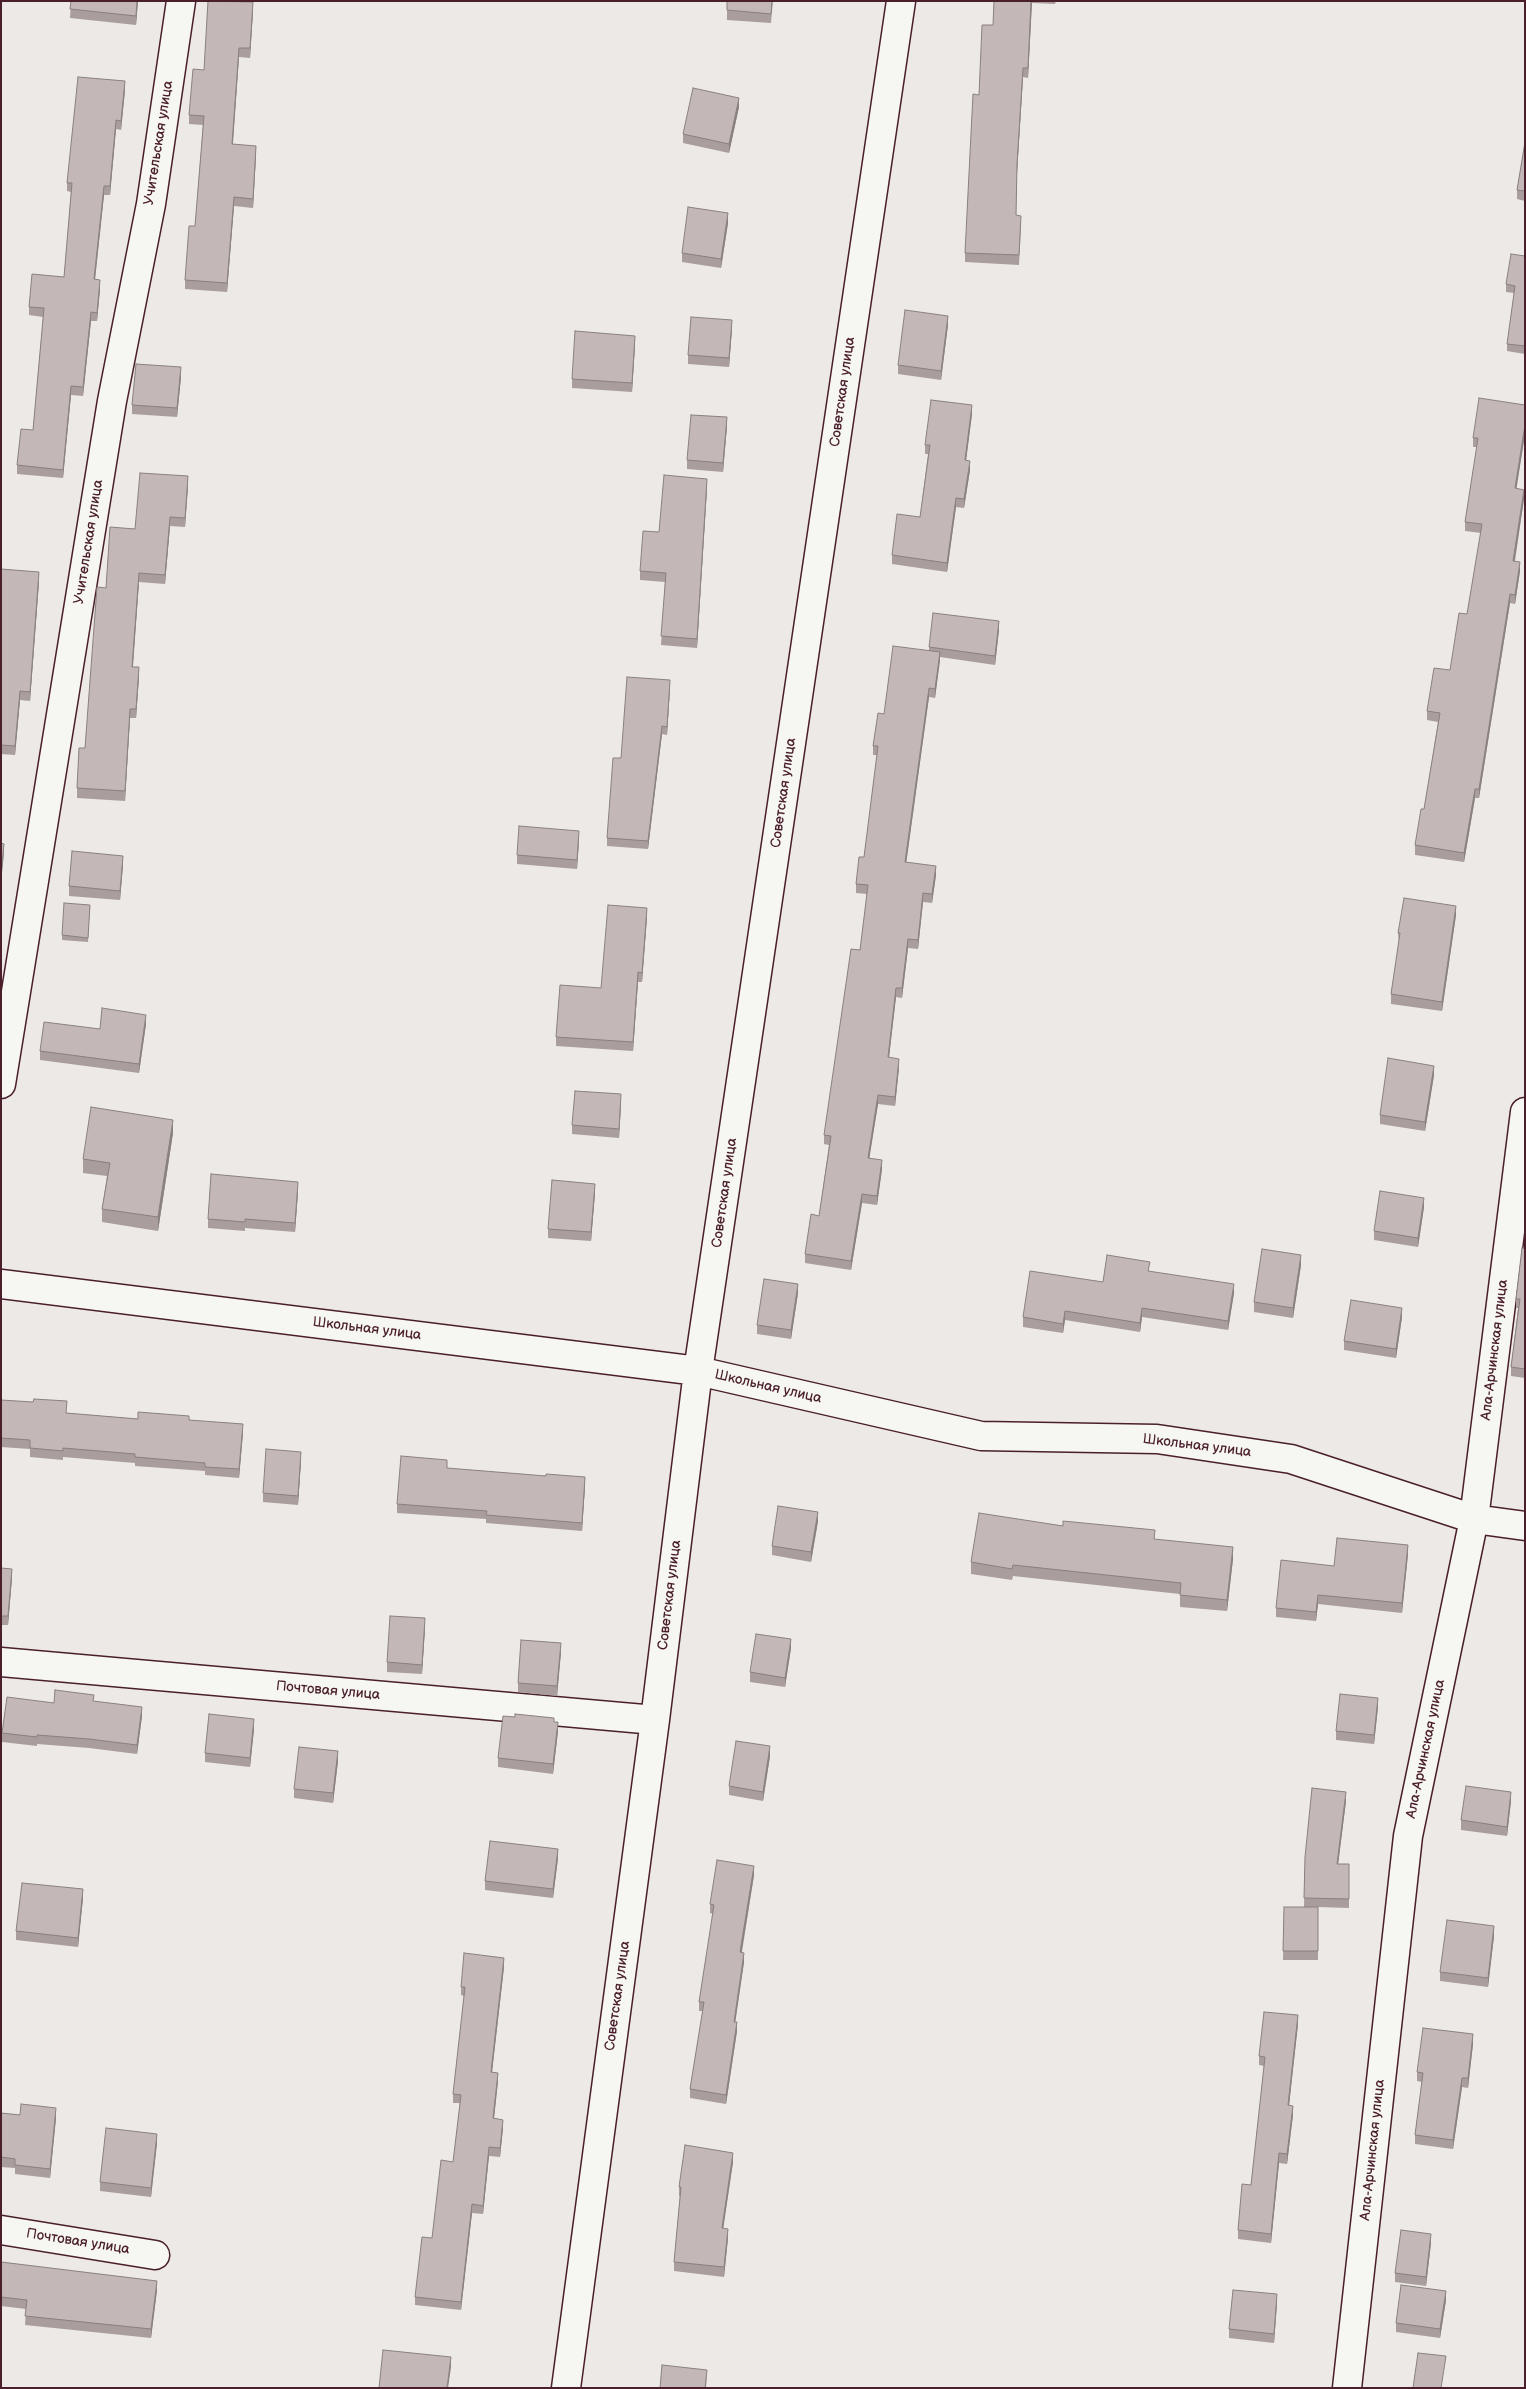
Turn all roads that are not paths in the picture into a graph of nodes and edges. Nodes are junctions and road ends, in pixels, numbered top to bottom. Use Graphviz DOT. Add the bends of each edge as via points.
graph roads {
  1 [pos="181,1"];
  2 [pos="901,1"];
  3 [pos="1,1084"];
  4 [pos="1525,1112"];
  5 [pos="1,1284"];
  6 [pos="698,1371"];
  7 [pos="1474,1519"];
  8 [pos="1525,1526"];
  9 [pos="1,1662"];
  10 [pos="655,1720"];
  11 [pos="1,2230"];
  12 [pos="155,2255"];
  13 [pos="566,2388"];
  14 [pos="1347,2388"];
  1 -- 3 [label="street, Учительская улица" via="151,204 112,401"];
  2 -- 6 [label="street, Советская улица"];
  4 -- 7 [label="street, Ала-Арчинская улица"];
  5 -- 6 [label="street, Школьная улица"];
  6 -- 7 [label="street, Школьная улица" via="981,1436 1157,1439 1291,1459"];
  6 -- 10 [label="street, Советская улица"];
  7 -- 8 [label="street, Школьная улица"];
  7 -- 14 [label="street, Ала-Арчинская улица" via="1408,1836"];
  9 -- 10 [label="street, Почтовая улица"];
  10 -- 13 [label="street, Советская улица"];
  11 -- 12 [label="street, Почтовая улица"];
}
